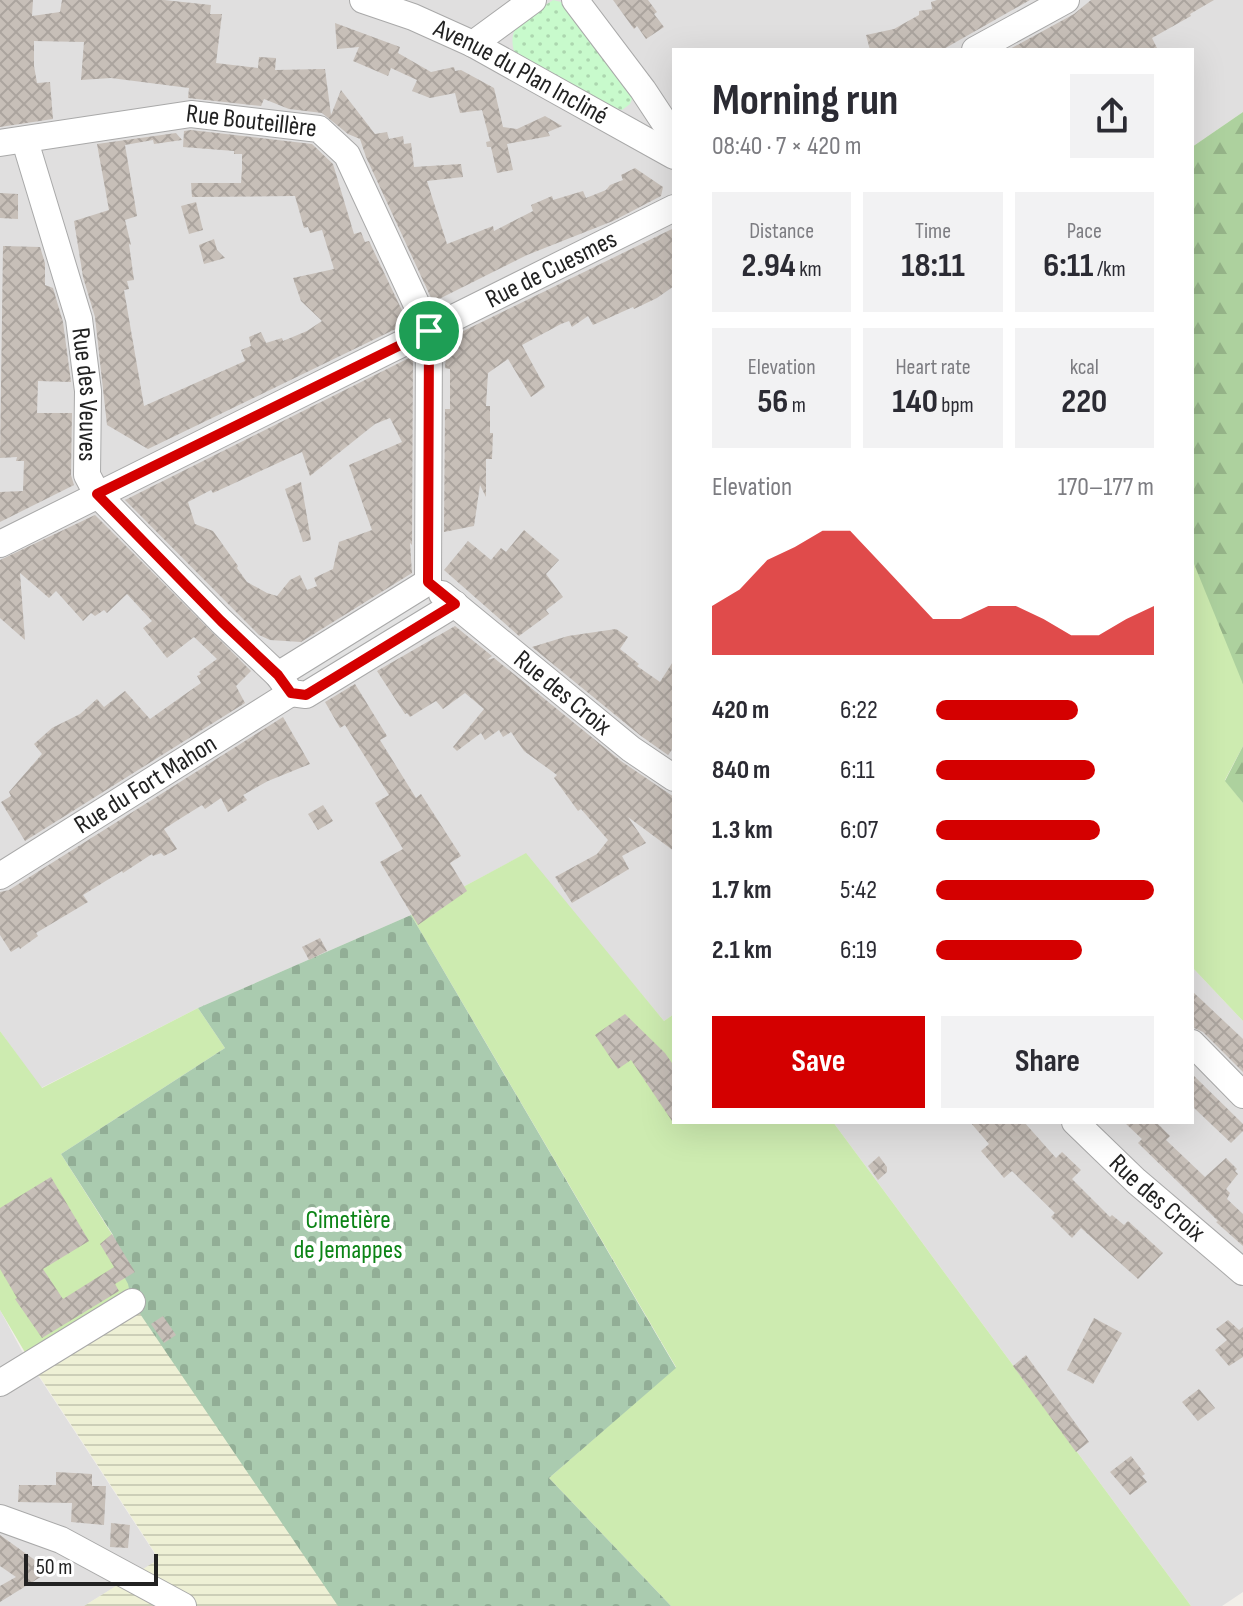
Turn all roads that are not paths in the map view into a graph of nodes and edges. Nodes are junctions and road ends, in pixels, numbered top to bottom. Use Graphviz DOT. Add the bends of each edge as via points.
graph roads {
  1 [pos="363,0"];
  2 [pos="533,0"];
  3 [pos="575,0"];
  4 [pos="1066,0"];
  5 [pos="473,44"];
  6 [pos="979,48"];
  7 [pos="643,90"];
  8 [pos="604,118"];
  9 [pos="672,134"];
  10 [pos="12,142"];
  11 [pos="672,155"];
  12 [pos="672,209"];
  13 [pos="429,331"];
  14 [pos="97,494"];
  15 [pos="0,544"];
  16 [pos="428,582"];
  17 [pos="455,604"];
  18 [pos="285,684"];
  19 [pos="672,777"];
  20 [pos="0,876"];
  21 [pos="1194,1045"];
  22 [pos="1243,1095"];
  23 [pos="1077,1124"];
  24 [pos="1243,1272"];
  25 [pos="132,1302"];
  26 [pos="0,1383"];
  27 [pos="0,1518"];
  28 [pos="183,1606"];
  1 -- 5 [label="street, Avenue du Plan Incliné"];
  2 -- 5 [label="street"];
  3 -- 7 [label="street"];
  4 -- 6 [label="street"];
  5 -- 8 [label="street, Avenue du Plan Incliné"];
  7 -- 8 [label="street" via="644,101 632,117"];
  7 -- 9 [label="street"];
  8 -- 11 [label="street, Avenue du Plan Incliné"];
  10 -- 13 [label="street, Rue Bouteillère" via="191,114 319,129 347,155"];
  10 -- 14 [label="street, Rue des Veuves" via="79,319 88,391 87,475"];
  12 -- 13 [label="street, Rue de Cuesmes"];
  13 -- 14 [label="street, Rue de Cuesmes"];
  13 -- 16 [label="street"];
  14 -- 15 [label="street, Rue de Cuesmes"];
  14 -- 18 [label="street, Rue des Veuves"];
  16 -- 17 [label="street, Rue des Croix"];
  16 -- 18 [label="street"];
  17 -- 18 [label="street" via="306,695"];
  17 -- 19 [label="street, Rue des Croix"];
  18 -- 20 [label="street, Rue du Fort Mahon"];
  21 -- 22 [label="street"];
  23 -- 24 [label="street, Rue des Croix"];
  25 -- 26 [label="street"];
  27 -- 28 [label="street" via="61,1540"];
}
